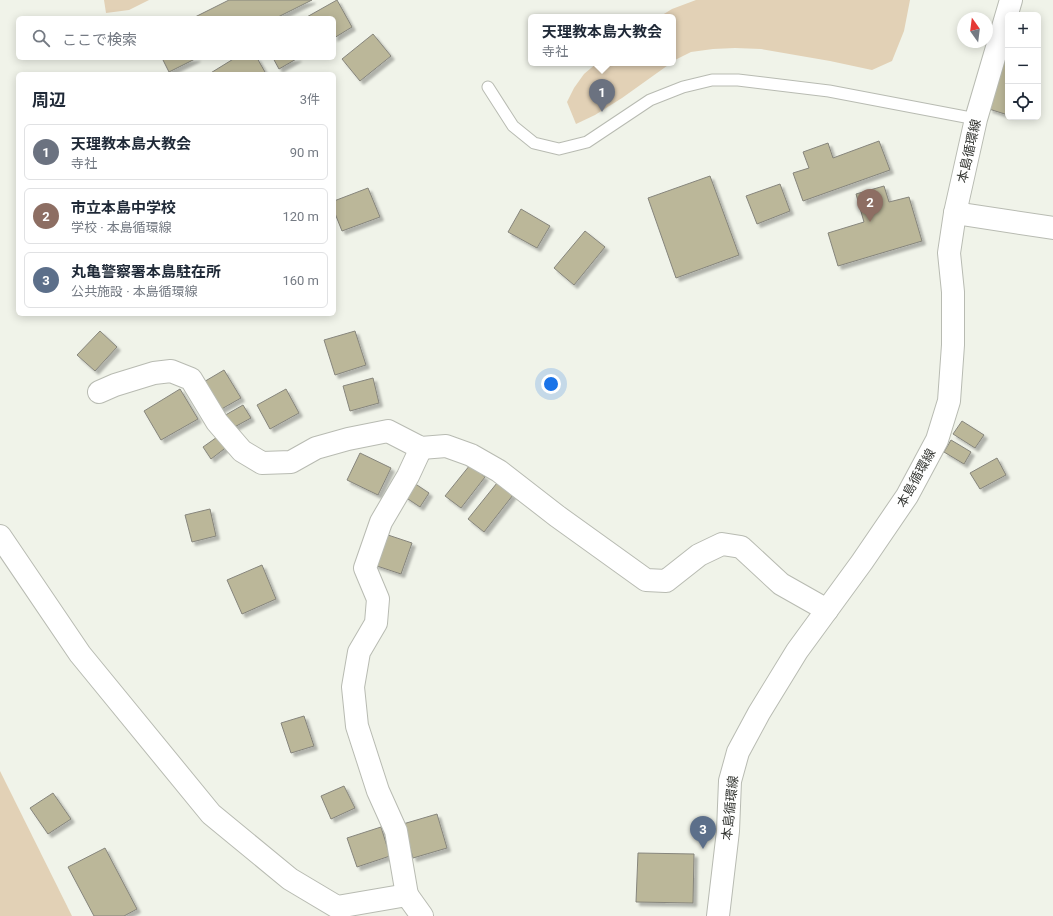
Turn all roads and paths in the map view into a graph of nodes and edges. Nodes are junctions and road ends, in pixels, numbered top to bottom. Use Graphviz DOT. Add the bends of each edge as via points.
graph roads {
  1 [pos="1011,0"];
  2 [pos="488,87"];
  3 [pos="976,119"];
  4 [pos="955,213"];
  5 [pos="1053,228"];
  6 [pos="99,392"];
  7 [pos="421,448"];
  8 [pos="0,536"];
  9 [pos="827,610"];
  10 [pos="407,895"];
  11 [pos="422,916"];
  12 [pos="718,916"];
  1 -- 3 [label="street, 本島循環線"];
  2 -- 3 [label="lane" via="512,126 534,143 559,148 587,142 650,100 683,87 712,80 738,80 829,91"];
  3 -- 4 [label="street, 本島循環線"];
  4 -- 5 [label="street"];
  4 -- 9 [label="street, 本島循環線" via="949,253 953,292 953,345 949,402 937,440 907,496"];
  6 -- 7 [label="street" via="115,385 171,371 191,379 217,422 242,451 262,462 291,462 316,448 388,431"];
  7 -- 9 [label="street" via="446,446 471,455 499,470 557,516 646,580 666,581 699,554 722,544 741,547 781,584"];
  7 -- 10 [label="street" via="381,522 365,568 378,599 376,623 359,652 353,687 356,726 378,791 396,831"];
  8 -- 10 [label="street" via="80,654 211,814 290,879 337,907"];
  9 -- 12 [label="street, 本島循環線" via="797,651 738,752 730,782 728,830"];
  10 -- 11 [label="street"];
}
